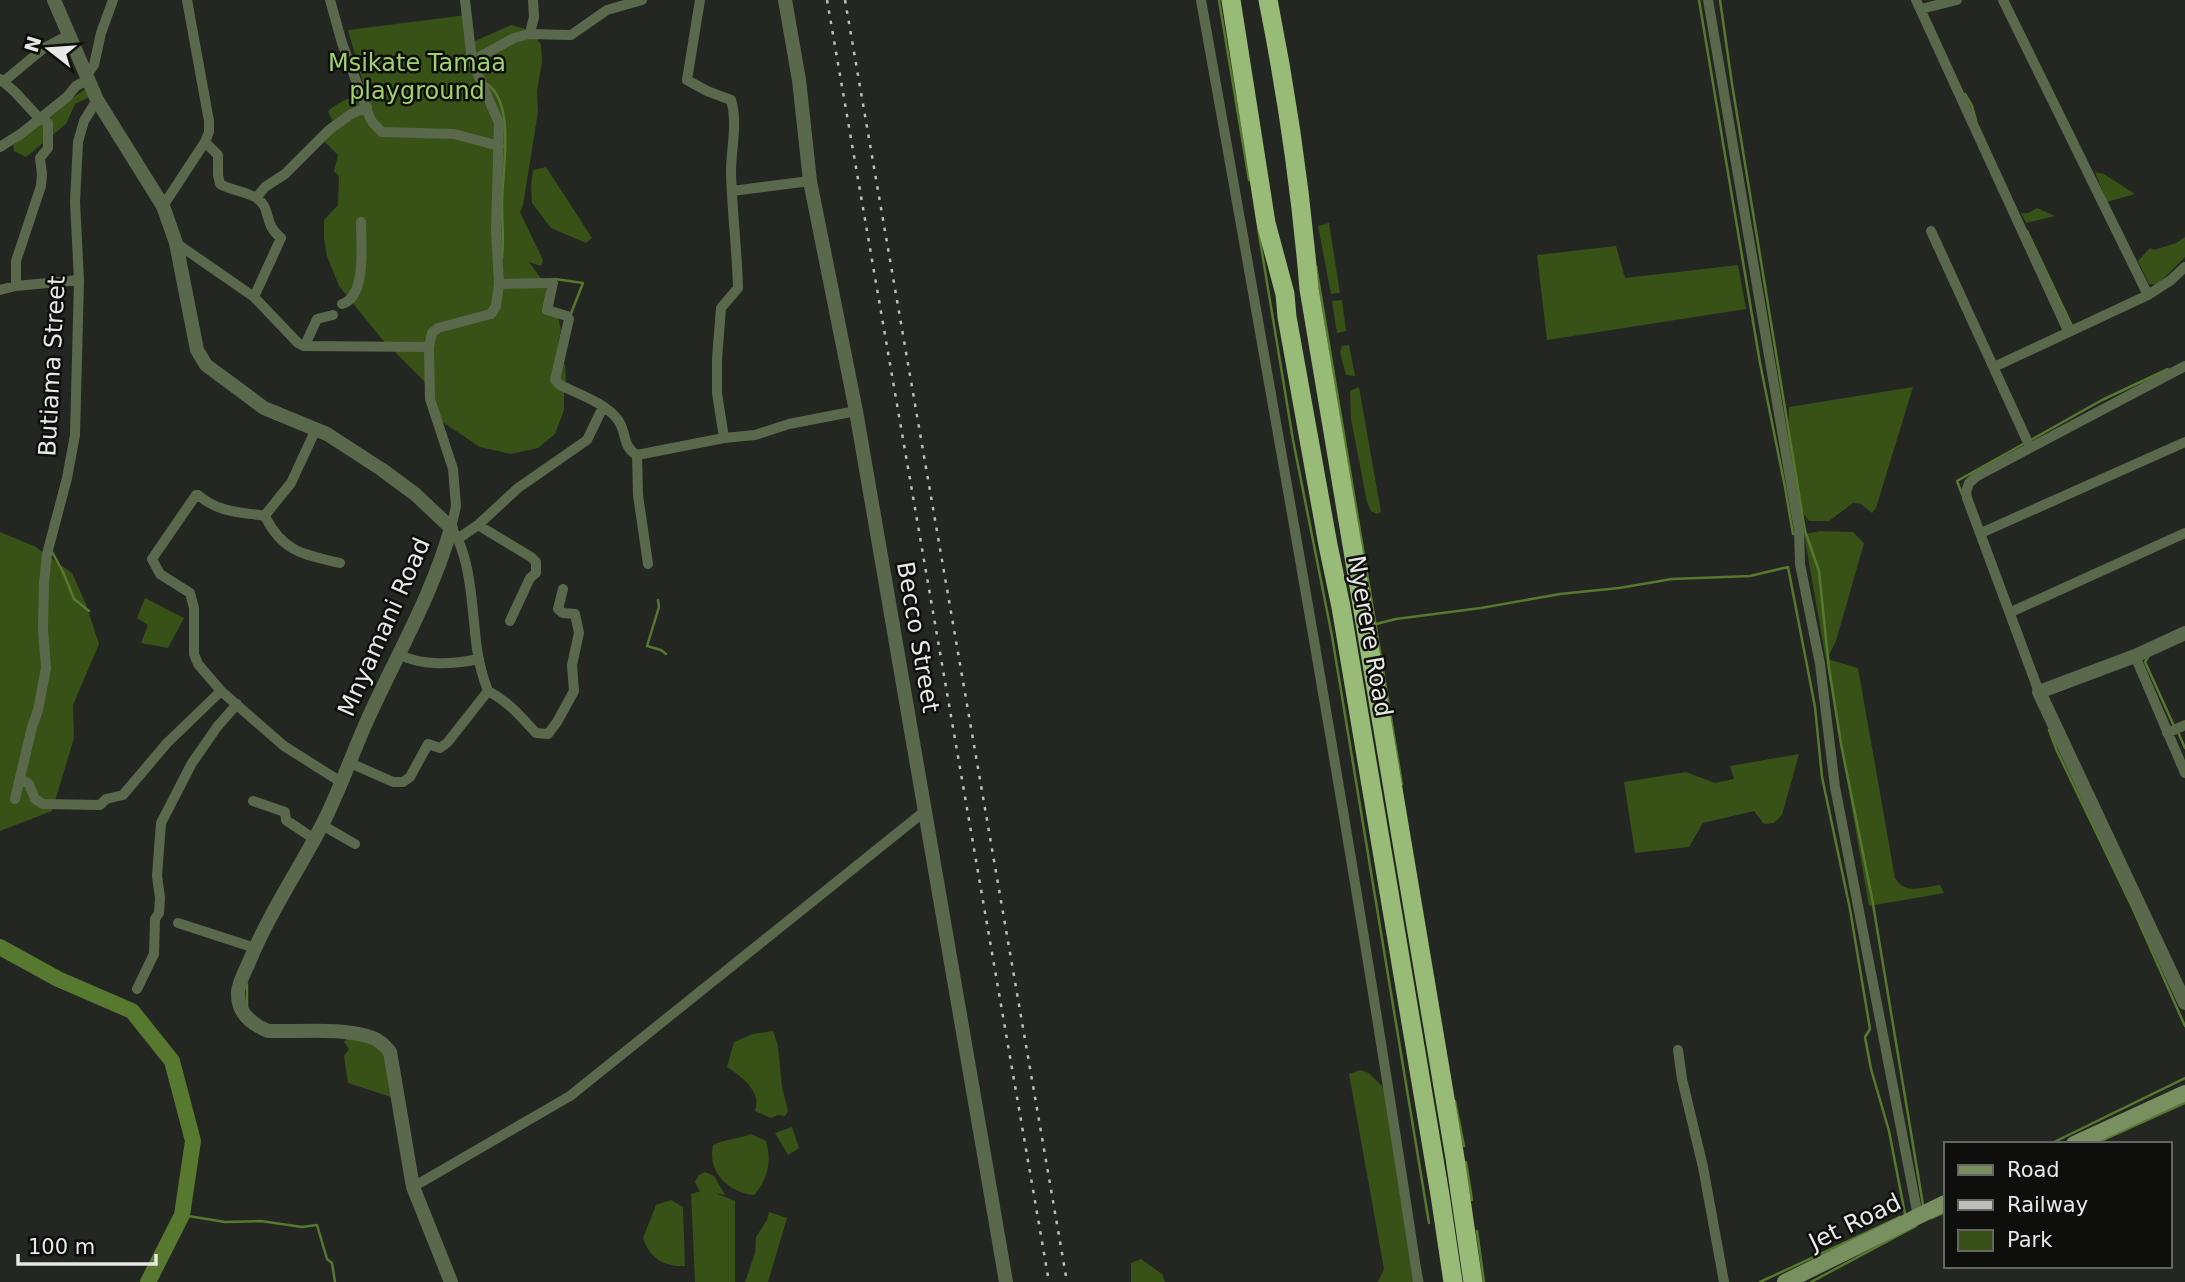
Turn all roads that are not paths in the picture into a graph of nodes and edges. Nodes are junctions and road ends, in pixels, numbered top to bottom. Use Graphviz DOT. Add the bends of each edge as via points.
graph roads {
  1 [pos="54,0"];
  2 [pos="113,0"];
  3 [pos="187,0"];
  4 [pos="330,0"];
  5 [pos="465,0"];
  6 [pos="533,0"];
  7 [pos="642,0"];
  8 [pos="700,0"];
  9 [pos="785,0"];
  10 [pos="1201,0"];
  11 [pos="1231,0"];
  12 [pos="1268,0"];
  13 [pos="1708,0"];
  14 [pos="1957,0"];
  15 [pos="2003,0"];
  16 [pos="1919,4"];
  17 [pos="530,33"];
  18 [pos="69,35"];
  19 [pos="472,61"];
  20 [pos="88,77"];
  21 [pos="1,81"];
  22 [pos="97,100"];
  23 [pos="367,107"];
  24 [pos="39,118"];
  25 [pos="205,142"];
  26 [pos="499,146"];
  27 [pos="0,147"];
  28 [pos="810,181"];
  29 [pos="732,191"];
  30 [pos="257,197"];
  31 [pos="163,206"];
  32 [pos="361,222"];
  33 [pos="1931,231"];
  34 [pos="176,243"];
  35 [pos="2185,267"];
  36 [pos="79,280"];
  37 [pos="499,284"];
  38 [pos="16,286"];
  39 [pos="0,290"];
  40 [pos="2148,295"];
  41 [pos="254,297"];
  42 [pos="342,304"];
  43 [pos="333,315"];
  44 [pos="2068,331"];
  45 [pos="305,345"];
  46 [pos="429,347"];
  47 [pos="2185,366"];
  48 [pos="1994,367"];
  49 [pos="603,407"];
  50 [pos="856,411"];
  51 [pos="316,429"];
  52 [pos="724,438"];
  53 [pos="2185,442"];
  54 [pos="2030,447"];
  55 [pos="637,454"];
  56 [pos="266,516"];
  57 [pos="478,526"];
  58 [pos="455,533"];
  59 [pos="1981,533"];
  60 [pos="2185,533"];
  61 [pos="340,563"];
  62 [pos="648,564"];
  63 [pos="563,589"];
  64 [pos="2011,612"];
  65 [pos="510,621"];
  66 [pos="2185,633"];
  67 [pos="399,654"];
  68 [pos="2136,656"];
  69 [pos="479,659"];
  70 [pos="221,691"];
  71 [pos="488,691"];
  72 [pos="2039,692"];
  73 [pos="237,704"];
  74 [pos="2185,725"];
  75 [pos="2167,733"];
  76 [pos="350,763"];
  77 [pos="2185,773"];
  78 [pos="20,779"];
  79 [pos="341,782"];
  80 [pos="15,799"];
  81 [pos="253,801"];
  82 [pos="925,811"];
  83 [pos="322,825"];
  84 [pos="314,839"];
  85 [pos="355,844"];
  86 [pos="178,923"];
  87 [pos="255,948"];
  88 [pos="137,989"];
  89 [pos="2183,994"];
  90 [pos="1678,1050"];
  91 [pos="2185,1093"];
  92 [pos="2078,1142"];
  93 [pos="413,1187"];
  94 [pos="1944,1203"];
  95 [pos="1918,1216"];
  96 [pos="451,1282"];
  97 [pos="1006,1282"];
  98 [pos="1418,1282"];
  99 [pos="1453,1282"];
  100 [pos="1473,1282"];
  101 [pos="1724,1282"];
  102 [pos="1784,1282"];
  1 -- 18 [label="street, Mnyamani Road"];
  2 -- 20 [label="street"];
  3 -- 25 [label="street" via="209,121"];
  4 -- 23 [label="street"];
  5 -- 19 [label="street"];
  6 -- 17 [label="street"];
  7 -- 17 [label="street" via="607,10 571,35"];
  8 -- 29 [label="street" via="687,80 732,100"];
  9 -- 28 [label="street, Becco Street"];
  10 -- 98 [label="street" via="1381,1036"];
  11 -- 99 [label="highway, Nyerere Road" via="1266,223 1285,294 1341,607"];
  12 -- 100 [label="highway, Nyerere Road" via="1303,212 1309,289"];
  13 -- 95 [label="street" via="1799,530 1800,564 1820,664 1835,787"];
  14 -- 16 [label="street"];
  15 -- 40 [label="street"];
  16 -- 44 [label="street"];
  17 -- 19 [label="street"];
  18 -- 20 [label="street, Mnyamani Road"];
  18 -- 21 [label="street"];
  19 -- 26 [label="street" via="499,123"];
  20 -- 22 [label="street, Mnyamani Road"];
  20 -- 24 [label="street"];
  21 -- 24 [label="street"];
  22 -- 31 [label="street, Mnyamani Road"];
  22 -- 36 [label="street, Butiama Street" via="83,121 78,142"];
  23 -- 26 [label="street" via="382,132 454,134"];
  23 -- 30 [label="street" via="329,130"];
  24 -- 27 [label="street"];
  24 -- 38 [label="street" via="48,123 48,148 41,155 41,186 16,261"];
  25 -- 30 [label="street" via="218,155 220,184"];
  25 -- 31 [label="street"];
  26 -- 37 [label="street"];
  28 -- 29 [label="street"];
  28 -- 50 [label="street, Becco Street"];
  29 -- 52 [label="street" via="738,288 721,308 717,359"];
  30 -- 41 [label="street" via="268,211 268,224 281,238"];
  31 -- 34 [label="street, Mnyamani Road"];
  32 -- 42 [label="street" via="359,284 354,298"];
  33 -- 48 [label="street"];
  34 -- 41 [label="street"];
  34 -- 51 [label="street, Mnyamani Road" via="197,350 206,365 264,408"];
  35 -- 40 [label="street"];
  36 -- 38 [label="street"];
  36 -- 78 [label="street, Butiama Street" via="75,435 47,554 46,668"];
  37 -- 46 [label="street" via="491,314 438,328"];
  37 -- 49 [label="street" via="553,283 547,310 569,318 555,380"];
  38 -- 39 [label="street"];
  40 -- 44 [label="street"];
  41 -- 45 [label="street"];
  43 -- 45 [label="street" via="317,319"];
  44 -- 48 [label="street"];
  45 -- 46 [label="street"];
  46 -- 58 [label="street" via="431,405 453,468"];
  47 -- 54 [label="street"];
  48 -- 54 [label="street"];
  49 -- 55 [label="street" via="618,419 626,445"];
  49 -- 57 [label="street" via="587,440 519,488"];
  50 -- 52 [label="street"];
  50 -- 82 [label="street, Becco Street"];
  51 -- 56 [label="street" via="291,483"];
  51 -- 58 [label="street, Mnyamani Road" via="415,494"];
  52 -- 55 [label="street"];
  53 -- 59 [label="street"];
  54 -- 59 [label="street" via="1969,483 1967,498"];
  55 -- 62 [label="street"];
  56 -- 61 [label="street" via="284,545"];
  56 -- 70 [label="street" via="225,510 196,495 152,559 160,574 190,593 194,654"];
  57 -- 58 [label="street"];
  57 -- 65 [label="street" via="536,562 536,573"];
  58 -- 67 [label="street, Mnyamani Road"];
  58 -- 69 [label="street" via="469,580"];
  59 -- 64 [label="street"];
  60 -- 64 [label="street"];
  63 -- 71 [label="street" via="558,609 575,614 579,632 572,665 574,691 557,722 548,734 536,733"];
  64 -- 72 [label="street"];
  66 -- 68 [label="street"];
  67 -- 69 [label="street" via="423,663"];
  67 -- 76 [label="street, Mnyamani Road"];
  68 -- 72 [label="street"];
  68 -- 75 [label="street"];
  69 -- 71 [label="street"];
  70 -- 73 [label="street"];
  70 -- 78 [label="street" via="167,743 123,795 100,805 43,804"];
  71 -- 76 [label="street" via="447,743 440,748 428,744 403,782"];
  72 -- 89 [label="street"];
  73 -- 79 [label="street" via="284,746"];
  73 -- 88 [label="street" via="192,764 161,823 155,954"];
  74 -- 75 [label="street"];
  75 -- 77 [label="street"];
  76 -- 79 [label="street, Mnyamani Road"];
  78 -- 80 [label="street, Butiama Street"];
  79 -- 83 [label="street, Mnyamani Road"];
  81 -- 84 [label="street" via="285,812 286,820"];
  82 -- 93 [label="street" via="570,1096"];
  82 -- 97 [label="street, Becco Street"];
  83 -- 84 [label="street, Mnyamani Road"];
  83 -- 85 [label="street"];
  84 -- 87 [label="street, Mnyamani Road"];
  86 -- 87 [label="street"];
  87 -- 93 [label="street, Mnyamani Road" via="238,996 247,1018 256,1026 268,1031 362,1036 382,1043 390,1052"];
  90 -- 101 [label="street"];
  91 -- 92 [label="main road"];
  93 -- 96 [label="street, Mnyamani Road"];
  94 -- 95 [label="main road, Jet Road"];
  95 -- 102 [label="main road, Jet Road"];
}
